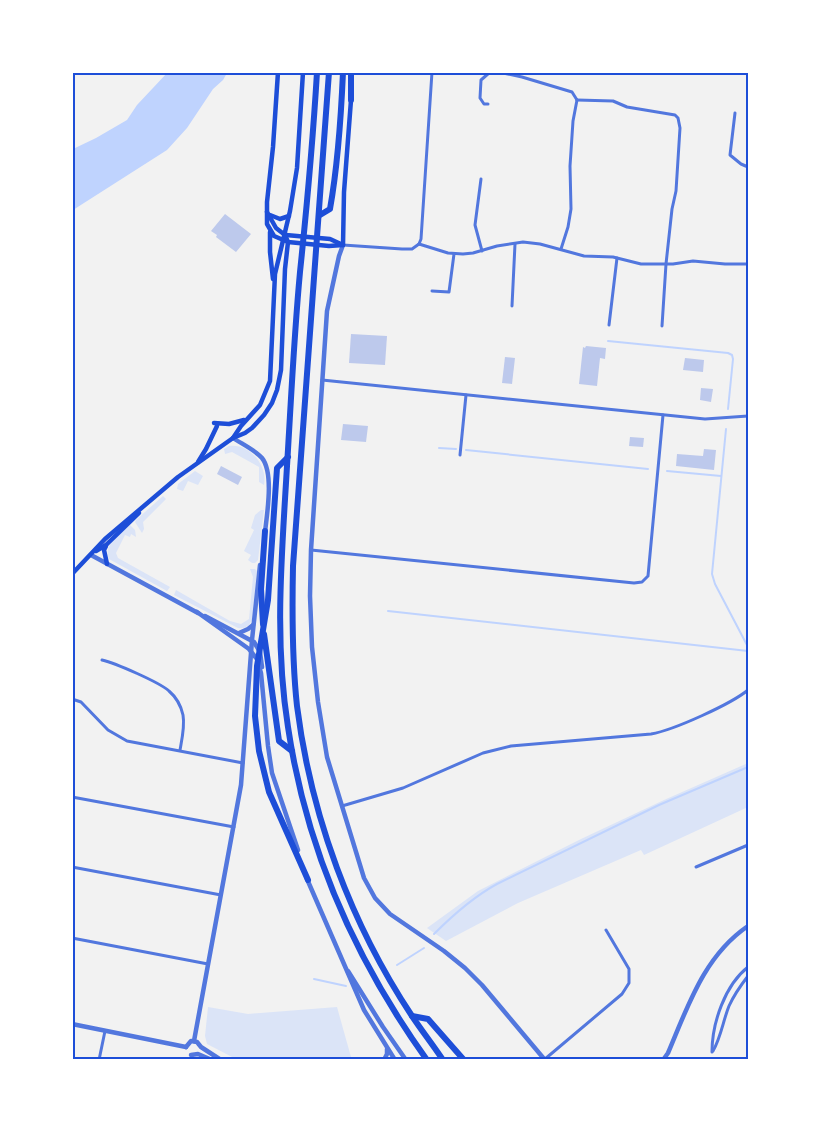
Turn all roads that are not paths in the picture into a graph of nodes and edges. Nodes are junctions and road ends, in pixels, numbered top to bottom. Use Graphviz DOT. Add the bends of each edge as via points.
graph roads {
  1 [pos="278,72"];
  2 [pos="303,72"];
  3 [pos="317,72"];
  4 [pos="329,72"];
  5 [pos="343,72"];
  6 [pos="351,72"];
  7 [pos="432,72"];
  8 [pos="497,72"];
  9 [pos="351,100"];
  10 [pos="577,100"];
  11 [pos="488,104"];
  12 [pos="735,113"];
  13 [pos="748,167"];
  14 [pos="480,180"];
  15 [pos="267,212"];
  16 [pos="320,215"];
  17 [pos="289,216"];
  18 [pos="270,230"];
  19 [pos="284,234"];
  20 [pos="281,240"];
  21 [pos="288,242"];
  22 [pos="420,244"];
  23 [pos="515,244"];
  24 [pos="343,245"];
  25 [pos="561,249"];
  26 [pos="482,251"];
  27 [pos="454,254"];
  28 [pos="618,258"];
  29 [pos="666,264"];
  30 [pos="748,264"];
  31 [pos="274,290"];
  32 [pos="432,291"];
  33 [pos="512,306"];
  34 [pos="609,325"];
  35 [pos="662,326"];
  36 [pos="322,380"];
  37 [pos="466,395"];
  38 [pos="663,415"];
  39 [pos="748,416"];
  40 [pos="247,419"];
  41 [pos="233,438"];
  42 [pos="460,455"];
  43 [pos="288,457"];
  44 [pos="195,465"];
  45 [pos="156,496"];
  46 [pos="265,531"];
  47 [pos="106,545"];
  48 [pos="311,550"];
  49 [pos="91,555"];
  50 [pos="107,564"];
  51 [pos="72,574"];
  52 [pos="197,612"];
  53 [pos="254,624"];
  54 [pos="239,633"];
  55 [pos="252,640"];
  56 [pos="251,650"];
  57 [pos="102,660"];
  58 [pos="262,673"];
  59 [pos="748,690"];
  60 [pos="72,699"];
  61 [pos="180,750"];
  62 [pos="292,751"];
  63 [pos="243,763"];
  64 [pos="72,798"];
  65 [pos="342,806"];
  66 [pos="234,827"];
  67 [pos="748,845"];
  68 [pos="72,867"];
  69 [pos="696,867"];
  70 [pos="308,880"];
  71 [pos="221,895"];
  72 [pos="748,926"];
  73 [pos="606,930"];
  74 [pos="72,938"];
  75 [pos="208,964"];
  76 [pos="748,967"];
  77 [pos="346,968"];
  78 [pos="748,976"];
  79 [pos="412,1016"];
  80 [pos="72,1024"];
  81 [pos="105,1031"];
  82 [pos="194,1041"];
  83 [pos="186,1047"];
  84 [pos="201,1047"];
  85 [pos="387,1047"];
  86 [pos="198,1054"];
  87 [pos="190,1057"];
  88 [pos="405,1059"];
  89 [pos="545,1059"];
  90 [pos="100,1060"];
  91 [pos="212,1060"];
  92 [pos="221,1060"];
  93 [pos="384,1060"];
  94 [pos="397,1060"];
  95 [pos="427,1060"];
  96 [pos="443,1060"];
  97 [pos="464,1060"];
  98 [pos="663,1060"];
  1 -- 15 [label="main road"];
  2 -- 17 [label="main road" via="299,152"];
  3 -- 43 [label="highway"];
  4 -- 16 [label="highway"];
  5 -- 16 [label="highway" via="332,199 330,209"];
  6 -- 9 [label="highway"];
  7 -- 22 [label="street"];
  8 -- 10 [label="street" via="572,92"];
  8 -- 11 [label="street" via="489,73 481,80 480,98"];
  9 -- 24 [label="main road"];
  10 -- 25 [label="street" via="570,166 571,212"];
  10 -- 29 [label="street" via="614,101 627,107 675,114 678,118 676,191"];
  12 -- 13 [label="street" via="730,155"];
  14 -- 26 [label="street" via="475,224"];
  15 -- 17 [label="main road" via="280,219"];
  15 -- 18 [label="main road"];
  15 -- 19 [label="main road" via="275,227"];
  16 -- 79 [label="highway" via="293,574 292,631 297,706 315,796 339,873 388,977"];
  17 -- 19 [label="main road"];
  18 -- 20 [label="main road"];
  18 -- 31 [label="main road"];
  19 -- 20 [label="main road"];
  19 -- 21 [label="main road"];
  19 -- 24 [label="main road" via="330,239"];
  20 -- 21 [label="main road"];
  20 -- 31 [label="main road"];
  21 -- 24 [label="main road"];
  21 -- 41 [label="main road" via="281,370 277,390 259,421"];
  22 -- 24 [label="street" via="402,250"];
  22 -- 27 [label="street"];
  23 -- 25 [label="street" via="540,244"];
  23 -- 26 [label="street"];
  23 -- 33 [label="street"];
  24 -- 36 [label="street" via="327,311"];
  25 -- 28 [label="street" via="584,256"];
  26 -- 27 [label="street"];
  27 -- 32 [label="street" via="449,292"];
  28 -- 29 [label="street" via="641,264"];
  28 -- 34 [label="street"];
  29 -- 30 [label="street" via="693,261"];
  29 -- 35 [label="street"];
  31 -- 40 [label="main road" via="269,384 260,406"];
  36 -- 37 [label="street"];
  36 -- 48 [label="street"];
  37 -- 38 [label="street"];
  37 -- 42 [label="street"];
  38 -- 39 [label="street" via="719,419"];
  38 -- 48 [label="street" via="648,576 642,582"];
  40 -- 41 [label="main road"];
  40 -- 44 [label="main road" via="232,424 216,424"];
  41 -- 44 [label="main road"];
  41 -- 46 [label="street" via="260,456 267,467"];
  43 -- 62 [label="highway" via="279,613 282,679"];
  43 -- 70 [label="highway" via="277,468 268,610 255,688 256,731 265,777 276,810"];
  44 -- 45 [label="main road"];
  45 -- 47 [label="main road"];
  45 -- 49 [label="main road"];
  46 -- 53 [label="street"];
  46 -- 62 [label="highway" via="262,617 279,741"];
  47 -- 49 [label="main road"];
  47 -- 50 [label="main road"];
  48 -- 65 [label="street" via="310,620 314,674 327,757"];
  49 -- 50 [label="street"];
  49 -- 51 [label="main road"];
  50 -- 52 [label="street"];
  52 -- 54 [label="street"];
  52 -- 56 [label="street"];
  53 -- 54 [label="street"];
  53 -- 55 [label="street"];
  54 -- 55 [label="street"];
  55 -- 56 [label="street"];
  55 -- 58 [label="street" via="260,652"];
  56 -- 58 [label="street"];
  56 -- 63 [label="street"];
  57 -- 61 [label="street" via="168,690 183,714"];
  58 -- 70 [label="street" via="272,773"];
  59 -- 65 [label="street" via="664,731 494,749 415,784"];
  60 -- 61 [label="street" via="81,702 120,738"];
  61 -- 63 [label="street"];
  62 -- 95 [label="highway" via="310,825 345,920 379,987"];
  63 -- 66 [label="street"];
  64 -- 66 [label="street"];
  65 -- 89 [label="street" via="364,878 375,898 390,914 465,968"];
  66 -- 71 [label="street"];
  67 -- 69 [label="street"];
  68 -- 71 [label="street"];
  70 -- 77 [label="street"];
  71 -- 75 [label="street"];
  72 -- 98 [label="street" via="716,957 698,982"];
  73 -- 89 [label="street" via="629,969 629,983 622,994"];
  74 -- 75 [label="street"];
  75 -- 82 [label="street"];
  76 -- 78 [label="street" via="725,998 712,1038 712,1052 729,1006"];
  77 -- 85 [label="street" via="364,1010"];
  77 -- 88 [label="street"];
  79 -- 96 [label="highway"];
  79 -- 97 [label="highway" via="428,1019"];
  80 -- 81 [label="street"];
  81 -- 83 [label="street"];
  81 -- 90 [label="street"];
  82 -- 83 [label="street"];
  82 -- 84 [label="street"];
  83 -- 87 [label="street"];
  84 -- 86 [label="street"];
  84 -- 92 [label="street"];
  85 -- 93 [label="street"];
  85 -- 94 [label="street"];
  86 -- 87 [label="street"];
  86 -- 91 [label="street"];
  88 -- 94 [label="street"];
}
